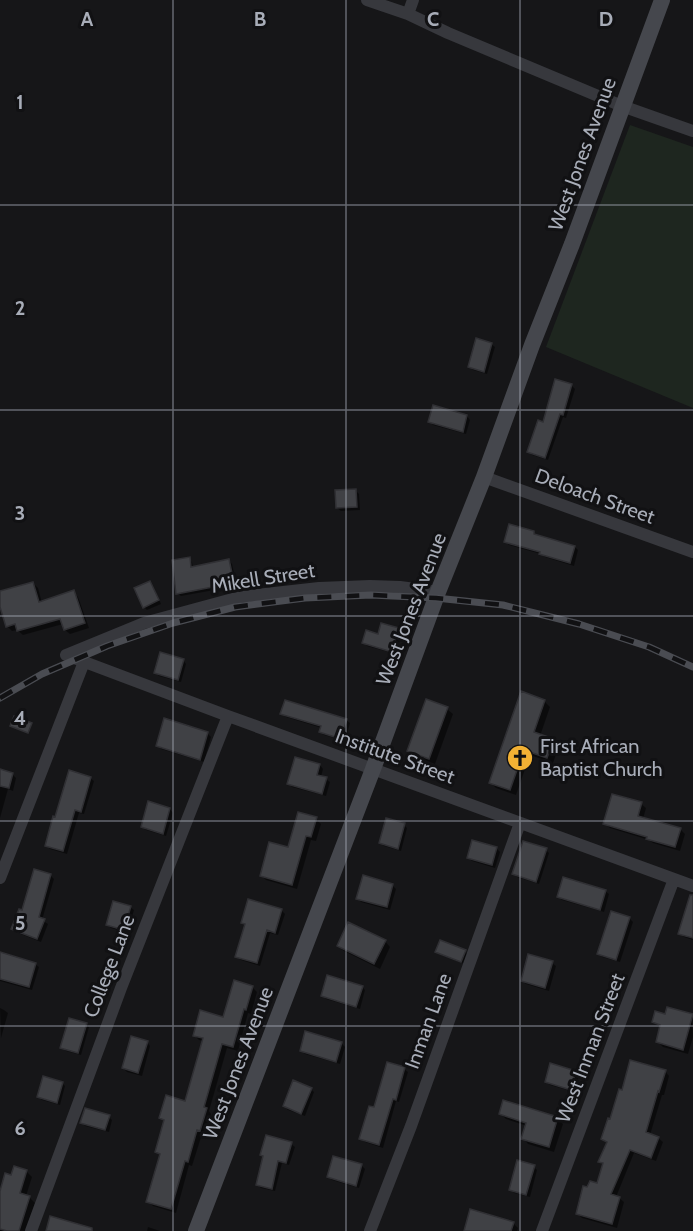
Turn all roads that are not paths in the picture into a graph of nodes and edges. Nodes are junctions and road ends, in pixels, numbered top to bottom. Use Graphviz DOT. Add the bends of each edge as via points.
graph roads {
  1 [pos="367,0"];
  2 [pos="413,0"];
  3 [pos="662,0"];
  4 [pos="408,14"];
  5 [pos="622,106"];
  6 [pos="693,131"];
  7 [pos="484,477"];
  8 [pos="693,552"];
  9 [pos="438,592"];
  10 [pos="66,655"];
  11 [pos="84,662"];
  12 [pos="228,716"];
  13 [pos="373,769"];
  14 [pos="520,823"];
  15 [pos="0,878"];
  16 [pos="674,879"];
  17 [pos="693,886"];
  18 [pos="30,1231"];
  19 [pos="196,1231"];
  20 [pos="370,1231"];
  21 [pos="542,1231"];
  1 -- 4 [label="street"];
  2 -- 4 [label="street"];
  3 -- 5 [label="street, West Jones Avenue"];
  4 -- 5 [label="street"];
  5 -- 6 [label="street"];
  5 -- 7 [label="street, West Jones Avenue"];
  7 -- 8 [label="street, Deloach Street"];
  7 -- 9 [label="street, West Jones Avenue"];
  9 -- 10 [label="street, Mikell Street" via="369,586 240,597 144,623"];
  9 -- 13 [label="street, West Jones Avenue"];
  10 -- 11 [label="street, Institute Street"];
  11 -- 12 [label="street, Institute Street"];
  11 -- 15 [label="street"];
  12 -- 13 [label="street, Institute Street"];
  12 -- 18 [label="street, College Lane"];
  13 -- 14 [label="street, Institute Street"];
  13 -- 19 [label="street, West Jones Avenue"];
  14 -- 16 [label="street, Institute Street"];
  14 -- 20 [label="street, Inman Lane"];
  16 -- 17 [label="street, Institute Street"];
  16 -- 21 [label="street, West Inman Street"];
}
